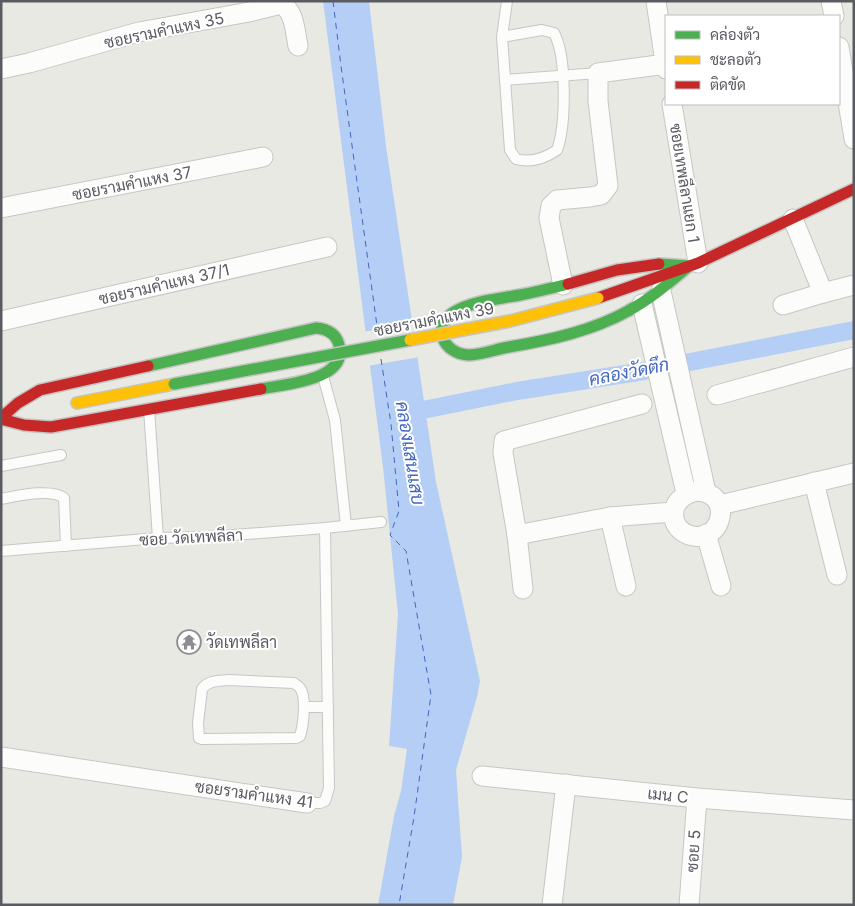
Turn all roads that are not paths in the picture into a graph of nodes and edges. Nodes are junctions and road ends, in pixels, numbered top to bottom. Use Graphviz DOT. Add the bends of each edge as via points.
graph roads {
  1 [pos="508,1"];
  2 [pos="656,1"];
  3 [pos="831,1"];
  4 [pos="834,15"];
  5 [pos="502,37"];
  6 [pos="298,46"];
  7 [pos="840,53"];
  8 [pos="665,60"];
  9 [pos="665,66"];
  10 [pos="1,69"];
  11 [pos="598,73"];
  12 [pos="563,76"];
  13 [pos="505,80"];
  14 [pos="672,105"];
  15 [pos="854,139"];
  16 [pos="264,157"];
  17 [pos="854,189"];
  18 [pos="1,208"];
  19 [pos="793,219"];
  20 [pos="327,247"];
  21 [pos="694,265"];
  22 [pos="562,285"];
  23 [pos="854,285"];
  24 [pos="661,290"];
  25 [pos="823,293"];
  26 [pos="642,304"];
  27 [pos="783,305"];
  28 [pos="1,321"];
  29 [pos="854,357"];
  30 [pos="323,375"];
  31 [pos="684,390"];
  32 [pos="662,394"];
  33 [pos="717,395"];
  34 [pos="642,404"];
  35 [pos="68,405"];
  36 [pos="149,409"];
  37 [pos="30,413"];
  38 [pos="1,418"];
  39 [pos="61,455"];
  40 [pos="1,466"];
  41 [pos="854,473"];
  42 [pos="814,482"];
  43 [pos="706,492"];
  44 [pos="686,493"];
  45 [pos="1,499"];
  46 [pos="720,505"];
  47 [pos="674,512"];
  48 [pos="610,518"];
  49 [pos="381,522"];
  50 [pos="346,526"];
  51 [pos="325,528"];
  52 [pos="706,534"];
  53 [pos="517,535"];
  54 [pos="158,538"];
  55 [pos="66,546"];
  56 [pos="1,551"];
  57 [pos="837,575"];
  58 [pos="626,586"];
  59 [pos="721,586"];
  60 [pos="524,588"];
  61 [pos="304,707"];
  62 [pos="328,707"];
  63 [pos="1,757"];
  64 [pos="482,776"];
  65 [pos="566,784"];
  66 [pos="697,798"];
  67 [pos="307,803"];
  68 [pos="854,810"];
  69 [pos="552,905"];
  70 [pos="689,905"];
  1 -- 5 [label="lane"];
  2 -- 8 [label="street"];
  3 -- 4 [label="street"];
  5 -- 12 [label="lane" via="542,30 554,34"];
  5 -- 13 [label="lane"];
  6 -- 10 [label="street, ซอยรามคำแหง 35" via="291,14 281,4 139,32"];
  7 -- 15 [label="street"];
  9 -- 11 [label="street"];
  11 -- 12 [label="lane"];
  11 -- 22 [label="street" via="608,186 601,195 557,200 551,206 549,218"];
  12 -- 13 [label="lane"];
  12 -- 13 [label="lane" via="564,121 557,150 547,157 525,161 516,159 510,150"];
  14 -- 21 [label="street, ซอยเทพลีลาแยก 1"];
  16 -- 18 [label="street, ซอยรามคำแหง 37"];
  17 -- 19 [label="street, ซอยรามคำแหง 39"];
  19 -- 21 [label="street, ซอยรามคำแหง 39"];
  19 -- 25 [label="street"];
  20 -- 28 [label="street, ซอยรามคำแหง 37/1"];
  21 -- 22 [label="street" via="643,265"];
  21 -- 24 [label="street"];
  21 -- 35 [label="street, ซอยรามคำแหง 39, bridge" via="598,298 510,321"];
  22 -- 26 [label="street" via="460,309 443,322 443,339 454,352 474,354 597,326"];
  23 -- 25 [label="street"];
  24 -- 26 [label="street"];
  24 -- 31 [label="street"];
  25 -- 27 [label="street"];
  26 -- 32 [label="street"];
  29 -- 33 [label="street"];
  30 -- 36 [label="street" via="290,384"];
  30 -- 38 [label="street" via="330,371 340,351 337,338 328,329 316,328 40,390"];
  30 -- 50 [label="lane" via="335,420"];
  31 -- 32 [label="street"];
  31 -- 43 [label="street"];
  32 -- 44 [label="street"];
  34 -- 53 [label="street" via="504,441 502,447"];
  36 -- 38 [label="street" via="51,426 24,425"];
  36 -- 54 [label="lane"];
  37 -- 38 [label="street"];
  39 -- 40 [label="lane"];
  41 -- 42 [label="street"];
  42 -- 46 [label="street"];
  42 -- 57 [label="street"];
  43 -- 44 [label="street"];
  43 -- 46 [label="street"];
  44 -- 47 [label="street" via="675,505"];
  45 -- 55 [label="lane" via="60,494 64,498"];
  46 -- 52 [label="street" via="718,524"];
  47 -- 48 [label="street"];
  47 -- 52 [label="street" via="675,521 686,534"];
  48 -- 53 [label="street"];
  48 -- 58 [label="street"];
  49 -- 50 [label="lane, ซอย วัดเทพลีลา"];
  50 -- 51 [label="lane, ซอย วัดเทพลีลา"];
  51 -- 54 [label="lane, ซอย วัดเทพลีลา"];
  51 -- 62 [label="lane, ซอยรามคำแหง 41"];
  52 -- 59 [label="street"];
  53 -- 60 [label="street"];
  54 -- 55 [label="lane, ซอย วัดเทพลีลา"];
  55 -- 56 [label="lane, ซอย วัดเทพลีลา"];
  61 -- 61 [label="lane" via="301,734 296,738 202,739 198,735 202,689 212,682 294,683 302,691"];
  61 -- 62 [label="lane"];
  62 -- 67 [label="lane, ซอยรามคำแหง 41" via="328,796 320,803"];
  63 -- 67 [label="street, ซอยรามคำแหง 41"];
  64 -- 65 [label="street, เมน C"];
  65 -- 66 [label="street, เมน C"];
  65 -- 69 [label="street"];
  66 -- 68 [label="street, เมน C"];
  66 -- 70 [label="street, ซอย 5"];
}
